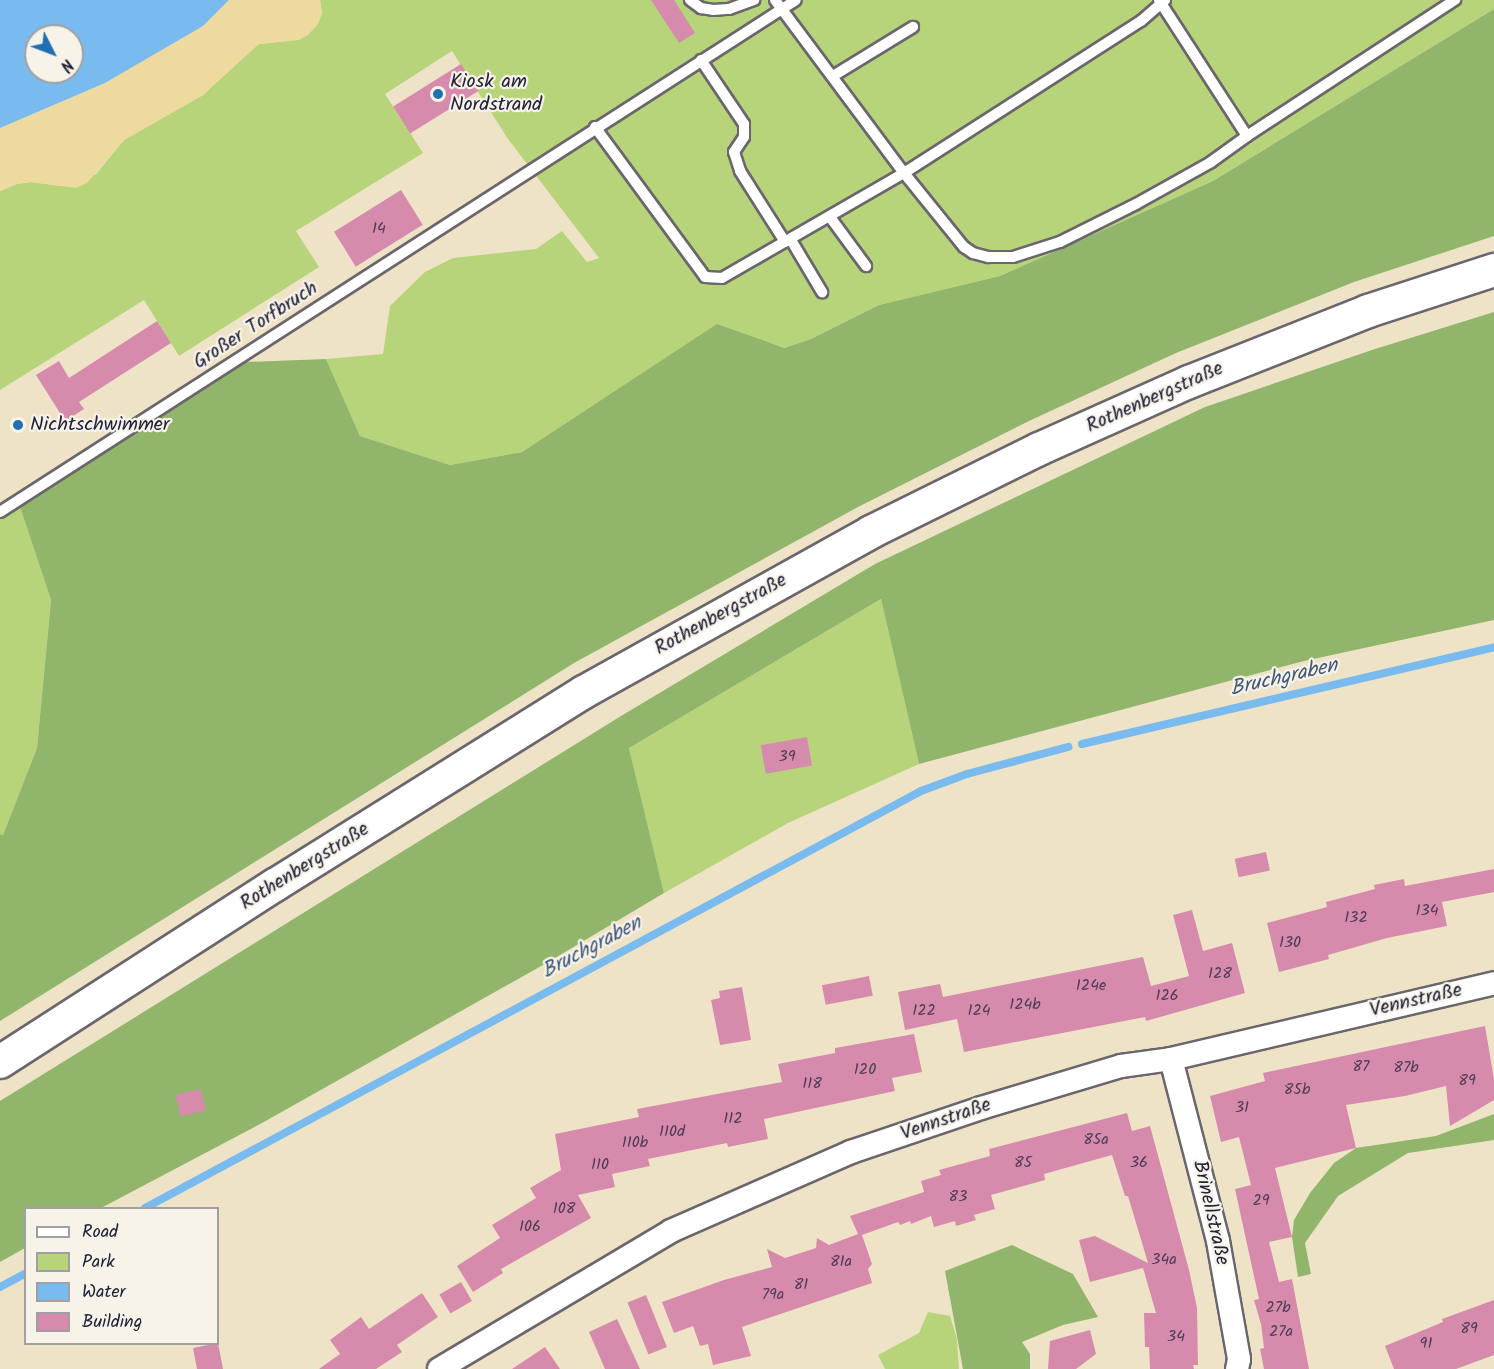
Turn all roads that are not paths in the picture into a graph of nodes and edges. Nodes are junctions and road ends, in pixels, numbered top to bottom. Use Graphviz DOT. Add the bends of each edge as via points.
graph roads {
  1 [pos="690,0"];
  2 [pos="754,0"];
  3 [pos="796,0"];
  4 [pos="1455,0"];
  5 [pos="1162,1"];
  6 [pos="779,4"];
  7 [pos="913,27"];
  8 [pos="701,60"];
  9 [pos="833,76"];
  10 [pos="595,127"];
  11 [pos="1247,136"];
  12 [pos="904,173"];
  13 [pos="830,217"];
  14 [pos="788,241"];
  15 [pos="866,266"];
  16 [pos="1494,270"];
  17 [pos="822,292"];
  18 [pos="0,512"];
  19 [pos="1494,983"];
  20 [pos="1171,1059"];
  21 [pos="0,1062"];
  22 [pos="439,1369"];
  23 [pos="1237,1369"];
  1 -- 2 [label="lane" via="713,10"];
  3 -- 6 [label="lane, Großer Torfbruch"];
  4 -- 11 [label="lane"];
  5 -- 11 [label="lane"];
  5 -- 12 [label="lane" via="1141,21"];
  6 -- 8 [label="lane, Großer Torfbruch"];
  6 -- 9 [label="lane"];
  7 -- 9 [label="lane"];
  8 -- 10 [label="lane, Großer Torfbruch"];
  8 -- 14 [label="lane" via="744,124 744,137 734,152 740,171"];
  9 -- 12 [label="lane"];
  10 -- 14 [label="lane" via="705,277 722,278"];
  10 -- 18 [label="lane, Großer Torfbruch"];
  11 -- 12 [label="lane" via="1211,162 1137,204 1060,242 1013,257 988,257 964,247"];
  12 -- 13 [label="lane"];
  13 -- 14 [label="lane"];
  13 -- 15 [label="lane"];
  14 -- 17 [label="lane"];
  16 -- 21 [label="main road, Rothenbergstraße" via="1368,311 1189,382 1039,449 871,532 584,692"];
  19 -- 20 [label="street, Vennstraße"];
  20 -- 22 [label="street, Vennstraße" via="1110,1070 851,1152 671,1231"];
  20 -- 23 [label="street, Brinellstraße" via="1218,1241 1239,1359"];
}
